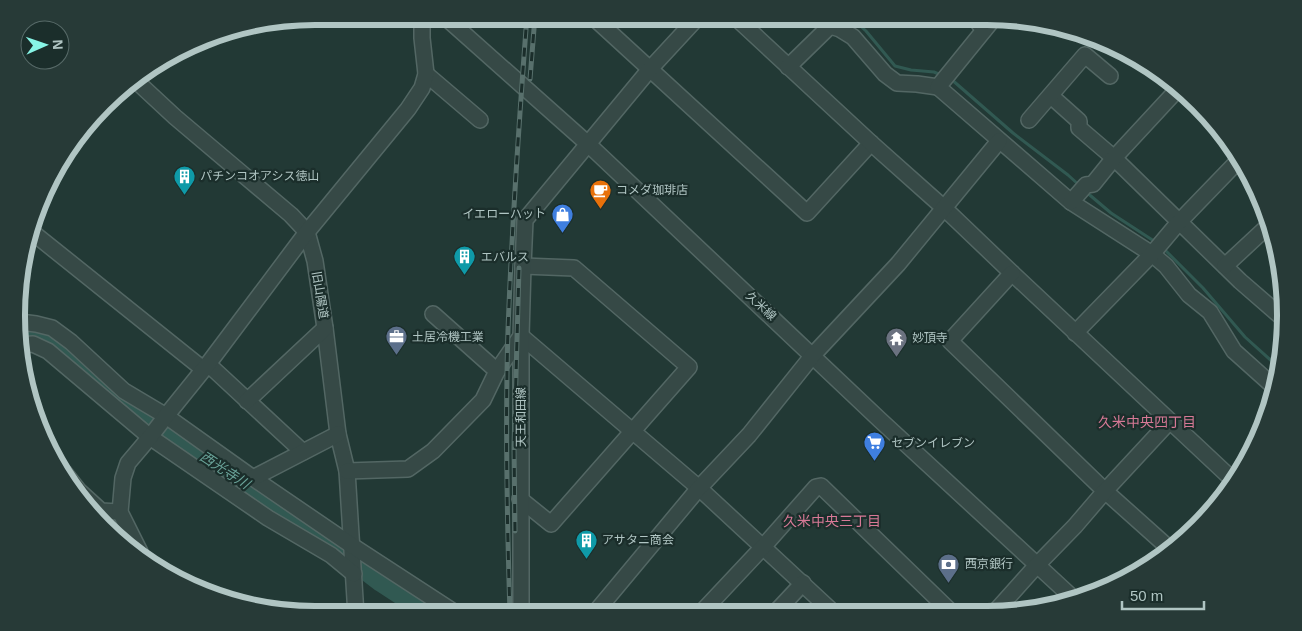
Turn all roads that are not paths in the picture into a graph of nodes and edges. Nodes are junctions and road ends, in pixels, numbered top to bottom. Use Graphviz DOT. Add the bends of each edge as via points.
graph roads {
  1 [pos="422,25"];
  2 [pos="454,25"];
  3 [pos="602,25"];
  4 [pos="691,25"];
  5 [pos="744,25"];
  6 [pos="980,25"];
  7 [pos="988,25"];
  8 [pos="830,26"];
  9 [pos="984,30"];
  10 [pos="788,66"];
  11 [pos="650,69"];
  12 [pos="426,74"];
  13 [pos="1110,76"];
  14 [pos="140,84"];
  15 [pos="938,87"];
  16 [pos="1174,94"];
  17 [pos="1051,96"];
  18 [pos="480,120"];
  19 [pos="1029,120"];
  20 [pos="999,141"];
  21 [pos="871,143"];
  22 [pos="588,144"];
  23 [pos="1114,158"];
  24 [pos="1235,165"];
  25 [pos="1072,202"];
  26 [pos="944,208"];
  27 [pos="1179,222"];
  28 [pos="1264,230"];
  29 [pos="306,232"];
  30 [pos="36,235"];
  31 [pos="1152,254"];
  32 [pos="523,266"];
  33 [pos="1225,266"];
  34 [pos="1012,273"];
  35 [pos="1277,311"];
  36 [pos="433,314"];
  37 [pos="25,323"];
  38 [pos="325,328"];
  39 [pos="1076,333"];
  40 [pos="521,336"];
  41 [pos="27,344"];
  42 [pos="813,355"];
  43 [pos="205,367"];
  44 [pos="497,371"];
  45 [pos="1269,382"];
  46 [pos="247,401"];
  47 [pos="166,416"];
  48 [pos="1169,422"];
  49 [pos="632,431"];
  50 [pos="338,434"];
  51 [pos="150,437"];
  52 [pos="303,452"];
  53 [pos="347,471"];
  54 [pos="1229,476"];
  55 [pos="253,478"];
  56 [pos="699,488"];
  57 [pos="1105,491"];
  58 [pos="520,499"];
  59 [pos="99,509"];
  60 [pos="120,512"];
  61 [pos="136,543"];
  62 [pos="352,545"];
  63 [pos="1165,545"];
  64 [pos="763,547"];
  65 [pos="1037,565"];
  66 [pos="354,574"];
  67 [pos="803,584"];
  68 [pos="1069,594"];
  69 [pos="1000,605"];
  70 [pos="356,606"];
  71 [pos="445,606"];
  72 [pos="521,606"];
  73 [pos="601,606"];
  74 [pos="708,606"];
  75 [pos="782,606"];
  76 [pos="827,606"];
  77 [pos="945,606"];
  1 -- 12 [label="street"];
  2 -- 22 [label="street, 久米線"];
  3 -- 11 [label="street"];
  4 -- 11 [label="street"];
  5 -- 10 [label="street"];
  6 -- 9 [label="street"];
  7 -- 9 [label="street"];
  8 -- 10 [label="street"];
  8 -- 15 [label="street" via="852,37 897,83"];
  9 -- 15 [label="street"];
  10 -- 21 [label="street"];
  11 -- 21 [label="street" via="807,213"];
  11 -- 22 [label="street"];
  12 -- 18 [label="street"];
  12 -- 29 [label="street" via="422,88 408,109"];
  13 -- 17 [label="street" via="1086,55"];
  14 -- 29 [label="street"];
  15 -- 20 [label="street"];
  16 -- 23 [label="street"];
  17 -- 19 [label="street"];
  17 -- 23 [label="street" via="1078,120 1079,128"];
  20 -- 25 [label="street"];
  20 -- 26 [label="street"];
  21 -- 26 [label="street"];
  22 -- 32 [label="street, 天王和田線" via="525,220"];
  22 -- 42 [label="street, 久米線"];
  23 -- 25 [label="street"];
  23 -- 27 [label="street"];
  24 -- 27 [label="street"];
  25 -- 31 [label="street"];
  26 -- 34 [label="street"];
  26 -- 42 [label="street" via="898,264"];
  27 -- 31 [label="street"];
  27 -- 33 [label="street"];
  28 -- 33 [label="street"];
  29 -- 38 [label="street, 旧山陽道" via="315,261"];
  29 -- 43 [label="street"];
  30 -- 43 [label="street"];
  31 -- 39 [label="street"];
  31 -- 45 [label="street" via="1189,295 1210,312 1234,351"];
  32 -- 40 [label="street, 天王和田線"];
  32 -- 49 [label="street" via="574,268 689,367"];
  33 -- 35 [label="street"];
  34 -- 39 [label="street"];
  34 -- 57 [label="street" via="950,341"];
  36 -- 44 [label="street"];
  37 -- 47 [label="street" via="52,328 124,391"];
  38 -- 46 [label="street"];
  38 -- 50 [label="street, 旧山陽道"];
  39 -- 48 [label="street"];
  40 -- 44 [label="street"];
  40 -- 49 [label="street"];
  40 -- 58 [label="street, 天王和田線"];
  41 -- 51 [label="street" via="48,351"];
  42 -- 56 [label="street" via="749,435"];
  42 -- 65 [label="street, 久米線"];
  43 -- 46 [label="street"];
  43 -- 47 [label="street"];
  44 -- 53 [label="street" via="483,400 433,451 408,469"];
  46 -- 52 [label="street"];
  47 -- 51 [label="street"];
  47 -- 55 [label="street"];
  48 -- 54 [label="street"];
  48 -- 57 [label="street"];
  49 -- 56 [label="street"];
  49 -- 58 [label="street" via="550,524"];
  50 -- 52 [label="street"];
  50 -- 53 [label="street, 旧山陽道"];
  51 -- 60 [label="street" via="128,463 123,478"];
  51 -- 66 [label="street" via="268,518 331,555"];
  52 -- 55 [label="street"];
  53 -- 62 [label="street, 旧山陽道"];
  55 -- 62 [label="street"];
  56 -- 64 [label="street"];
  56 -- 73 [label="street"];
  57 -- 63 [label="street"];
  57 -- 65 [label="street"];
  58 -- 72 [label="street, 天王和田線"];
  59 -- 60 [label="street"];
  60 -- 61 [label="street"];
  62 -- 66 [label="street, 旧山陽道"];
  62 -- 71 [label="street"];
  64 -- 67 [label="street"];
  64 -- 74 [label="street"];
  64 -- 77 [label="street" via="816,487 821,486"];
  65 -- 68 [label="street, 久米線"];
  65 -- 69 [label="street"];
  66 -- 70 [label="street, 旧山陽道"];
  67 -- 75 [label="street"];
  67 -- 76 [label="street"];
}
